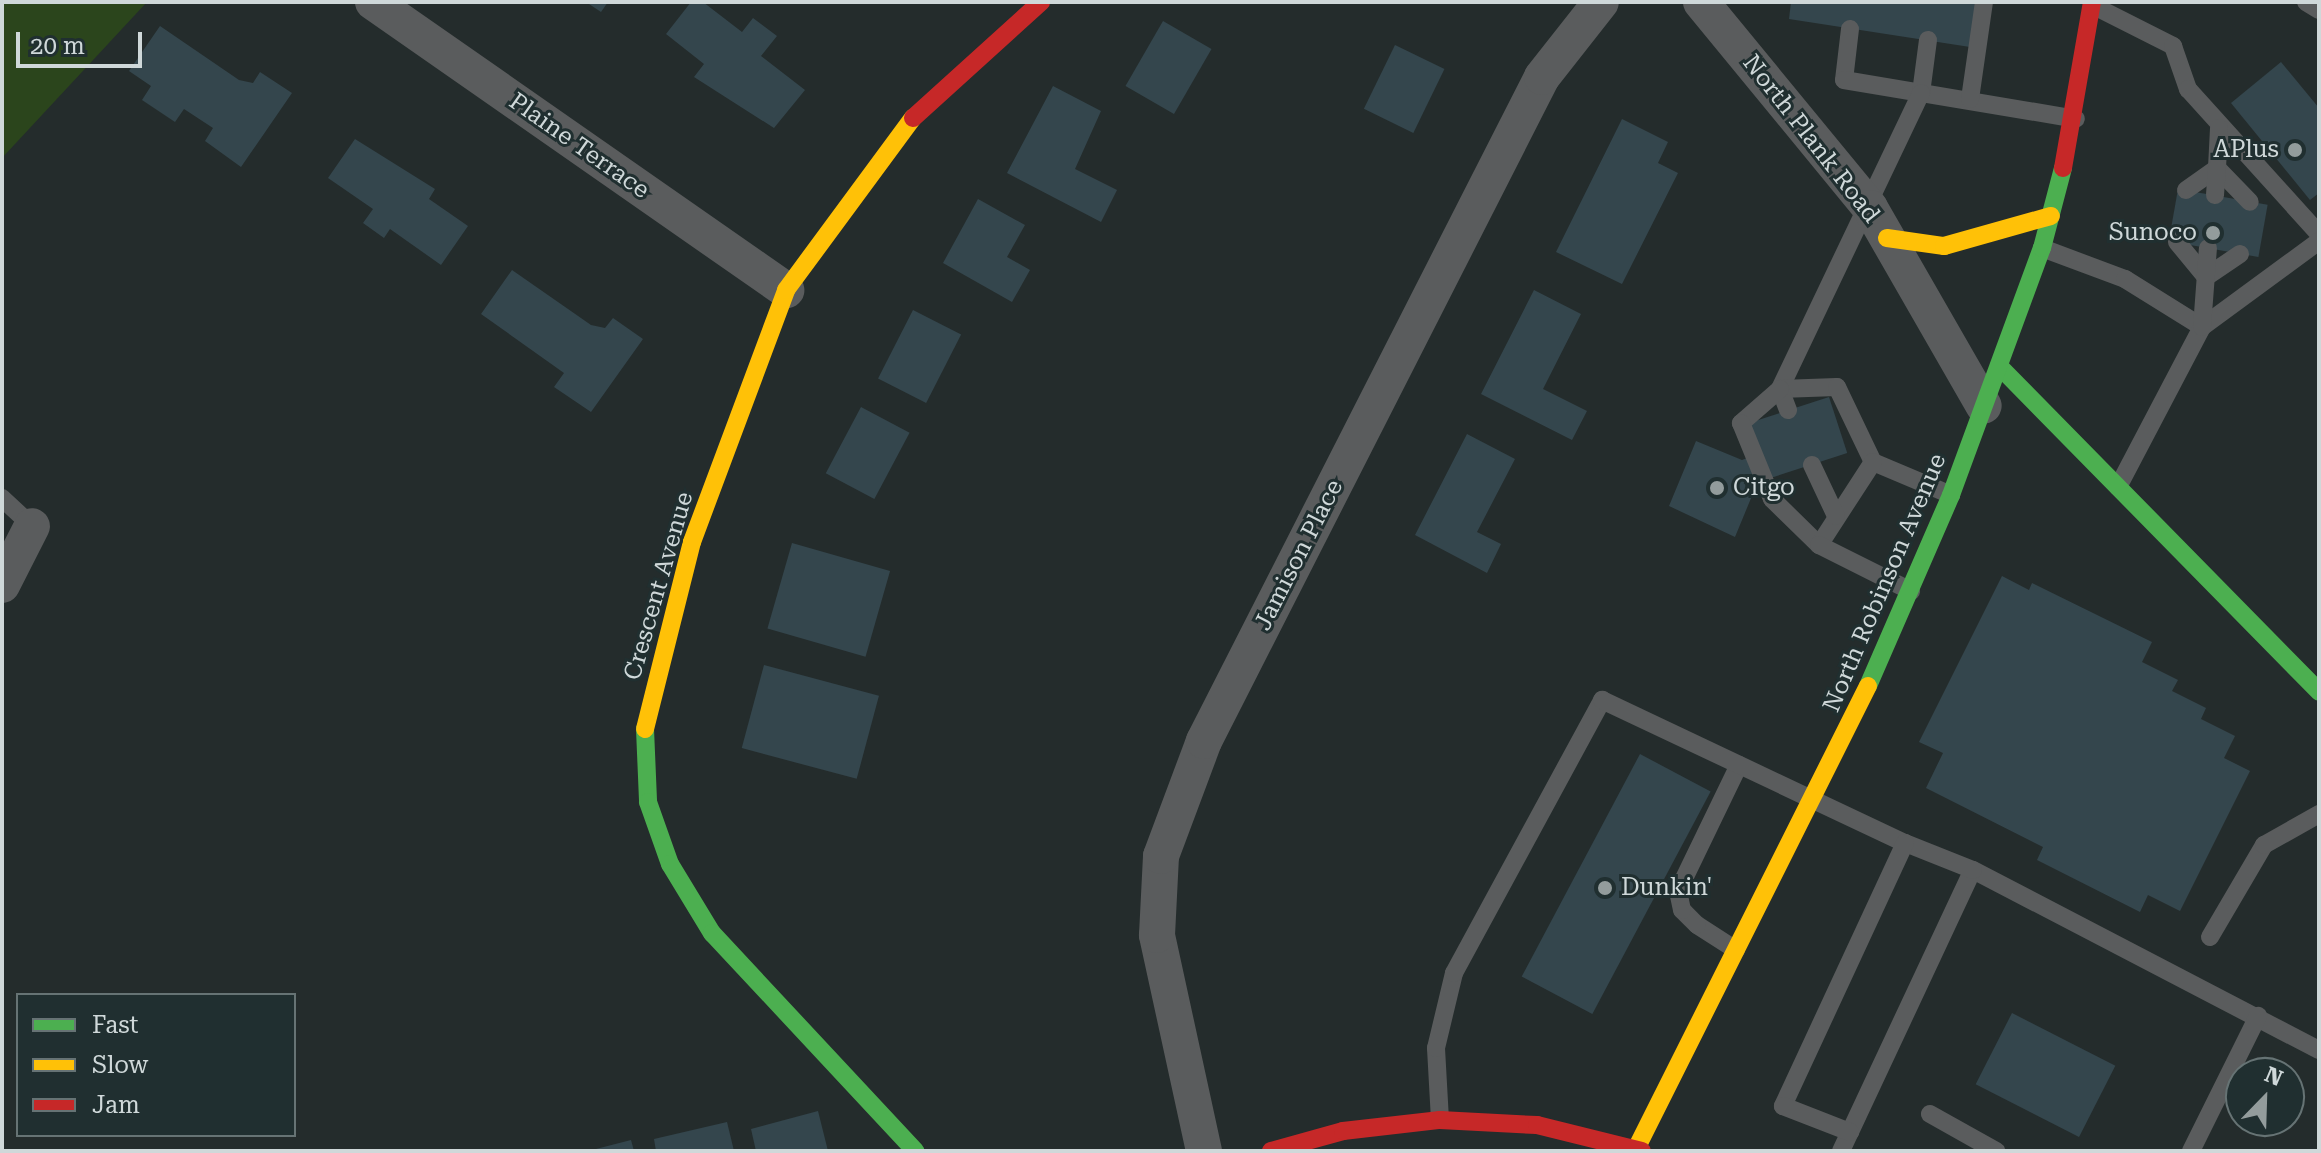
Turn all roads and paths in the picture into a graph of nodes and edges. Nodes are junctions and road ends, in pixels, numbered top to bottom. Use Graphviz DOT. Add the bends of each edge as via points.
graph roads {
  1 [pos="373,2"];
  2 [pos="1041,2"];
  3 [pos="1601,2"];
  4 [pos="1701,2"];
  5 [pos="1984,2"];
  6 [pos="2306,2"];
  7 [pos="2092,4"];
  8 [pos="2319,10"];
  9 [pos="1850,29"];
  10 [pos="1928,40"];
  11 [pos="1921,93"];
  12 [pos="1970,99"];
  13 [pos="2076,119"];
  14 [pos="2219,128"];
  15 [pos="2217,168"];
  16 [pos="2186,190"];
  17 [pos="2215,195"];
  18 [pos="2250,202"];
  19 [pos="2051,216"];
  20 [pos="1879,223"];
  21 [pos="2319,234"];
  22 [pos="2319,241"];
  23 [pos="2177,242"];
  24 [pos="2042,248"];
  25 [pos="2208,248"];
  26 [pos="2240,254"];
  27 [pos="2206,277"];
  28 [pos="786,290"];
  29 [pos="2202,327"];
  30 [pos="1999,366"];
  31 [pos="1780,389"];
  32 [pos="1984,406"];
  33 [pos="1788,410"];
  34 [pos="1873,462"];
  35 [pos="1812,465"];
  36 [pos="2118,487"];
  37 [pos="1951,495"];
  38 [pos="2,498"];
  39 [pos="1836,516"];
  40 [pos="32,526"];
  41 [pos="1819,545"];
  42 [pos="2,585"];
  43 [pos="1911,591"];
  44 [pos="2319,692"];
  45 [pos="1739,765"];
  46 [pos="1813,799"];
  47 [pos="2319,814"];
  48 [pos="1905,843"];
  49 [pos="1973,870"];
  50 [pos="2210,937"];
  51 [pos="1736,950"];
  52 [pos="2258,1016"];
  53 [pos="2319,1050"];
  54 [pos="1930,1114"];
  55 [pos="1440,1120"];
  56 [pos="1850,1132"];
  57 [pos="1966,1144"];
  58 [pos="1638,1150"];
  59 [pos="915,1151"];
  60 [pos="1204,1151"];
  61 [pos="1271,1151"];
  62 [pos="1841,1151"];
  63 [pos="1996,1151"];
  64 [pos="2191,1151"];
  1 -- 28 [label="street, Plaine Terrace"];
  2 -- 28 [label="main road, Crescent Avenue" via="959,69 888,144"];
  3 -- 60 [label="street, Jamison Place" via="1542,77 1204,741 1161,856 1157,935"];
  4 -- 20 [label="street, North Plank Road"];
  5 -- 12 [label="lane"];
  6 -- 8 [label="lane"];
  7 -- 13 [label="main road, North Robinson Avenue"];
  7 -- 14 [label="lane" via="2173,46 2188,89"];
  9 -- 11 [label="lane" via="1844,80"];
  10 -- 11 [label="lane"];
  11 -- 12 [label="lane"];
  11 -- 20 [label="lane"];
  12 -- 13 [label="lane"];
  13 -- 19 [label="main road, North Robinson Avenue"];
  14 -- 15 [label="lane"];
  14 -- 21 [label="lane"];
  15 -- 16 [label="lane"];
  15 -- 17 [label="lane"];
  15 -- 18 [label="lane"];
  19 -- 20 [label="main road" via="1944,246"];
  19 -- 24 [label="main road, North Robinson Avenue"];
  20 -- 31 [label="lane"];
  20 -- 32 [label="street, North Plank Road"];
  22 -- 29 [label="lane"];
  23 -- 27 [label="lane"];
  24 -- 29 [label="lane" via="2125,279"];
  24 -- 30 [label="main road, North Robinson Avenue"];
  25 -- 27 [label="lane"];
  26 -- 27 [label="lane"];
  27 -- 29 [label="lane"];
  28 -- 59 [label="main road, Crescent Avenue" via="692,542 644,734 648,802 670,864 712,933"];
  29 -- 36 [label="lane"];
  30 -- 32 [label="main road, North Robinson Avenue"];
  30 -- 36 [label="main road"];
  31 -- 33 [label="lane"];
  31 -- 34 [label="lane" via="1837,387"];
  31 -- 41 [label="lane" via="1741,423 1772,499"];
  32 -- 37 [label="main road, North Robinson Avenue"];
  34 -- 37 [label="lane"];
  34 -- 39 [label="lane"];
  35 -- 39 [label="lane"];
  36 -- 44 [label="main road"];
  37 -- 43 [label="main road, North Robinson Avenue"];
  38 -- 40 [label="lane"];
  39 -- 41 [label="lane"];
  40 -- 42 [label="street"];
  41 -- 43 [label="lane"];
  43 -- 46 [label="main road, North Robinson Avenue"];
  45 -- 46 [label="lane"];
  45 -- 51 [label="lane" via="1678,891 1697,925"];
  45 -- 55 [label="lane" via="1602,700 1454,973 1436,1048"];
  46 -- 48 [label="lane"];
  46 -- 51 [label="main road, North Robinson Avenue"];
  47 -- 50 [label="lane" via="2264,845"];
  48 -- 49 [label="lane"];
  48 -- 56 [label="lane" via="1783,1106"];
  49 -- 52 [label="lane"];
  49 -- 56 [label="lane"];
  51 -- 58 [label="main road, North Robinson Avenue"];
  52 -- 53 [label="lane"];
  52 -- 64 [label="lane"];
  54 -- 57 [label="lane"];
  55 -- 58 [label="main road" via="1537,1125"];
  55 -- 61 [label="main road" via="1343,1131"];
  56 -- 62 [label="lane"];
  57 -- 63 [label="lane"];
}
